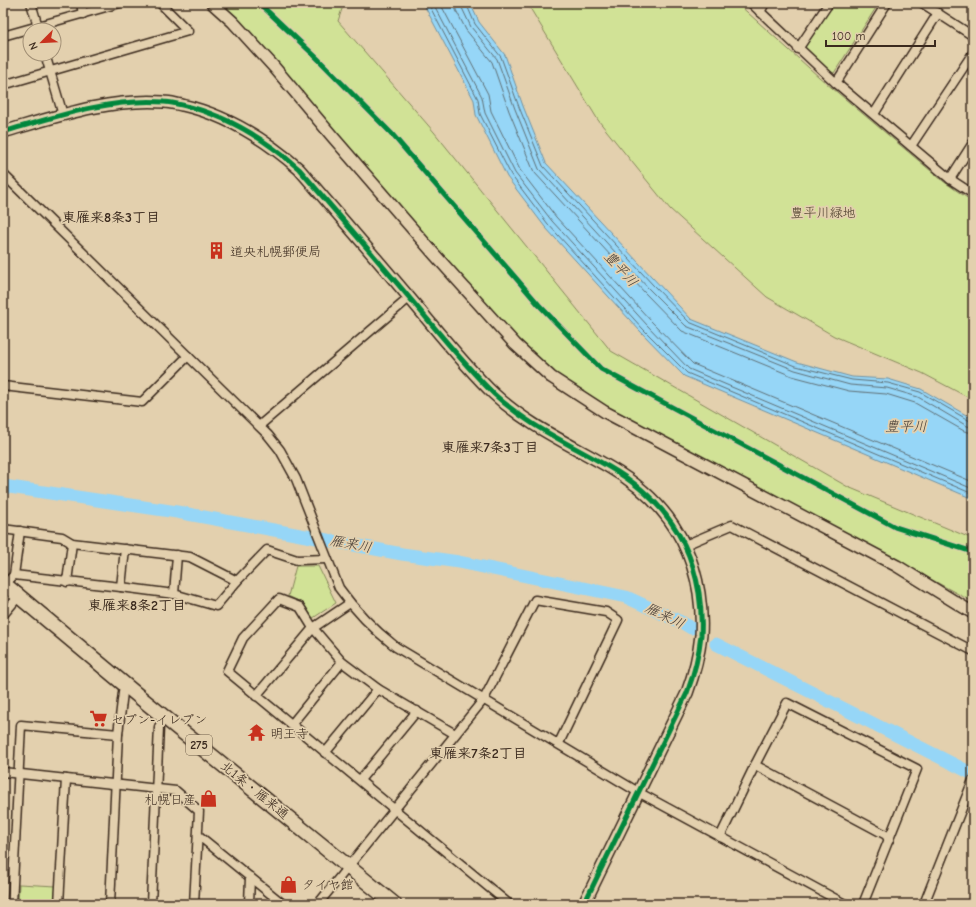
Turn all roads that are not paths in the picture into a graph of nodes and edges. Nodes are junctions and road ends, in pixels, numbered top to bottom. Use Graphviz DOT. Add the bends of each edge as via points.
graph roads {
  1 [pos="31,3"];
  2 [pos="81,3"];
  3 [pos="120,3"];
  4 [pos="160,3"];
  5 [pos="212,3"];
  6 [pos="751,3"];
  7 [pos="765,3"];
  8 [pos="829,3"];
  9 [pos="887,3"];
  10 [pos="922,3"];
  11 [pos="760,12"];
  12 [pos="83,14"];
  13 [pos="938,14"];
  14 [pos="36,22"];
  15 [pos="57,22"];
  16 [pos="22,32"];
  17 [pos="3,36"];
  18 [pos="973,36"];
  19 [pos="798,49"];
  20 [pos="973,53"];
  21 [pos="47,62"];
  22 [pos="50,72"];
  23 [pos="836,83"];
  24 [pos="3,85"];
  25 [pos="874,114"];
  26 [pos="63,115"];
  27 [pos="3,132"];
  28 [pos="973,143"];
  29 [pos="912,146"];
  30 [pos="3,174"];
  31 [pos="950,179"];
  32 [pos="973,194"];
  33 [pos="409,298"];
  34 [pos="188,356"];
  35 [pos="3,386"];
  36 [pos="259,426"];
  37 [pos="3,529"];
  38 [pos="20,531"];
  39 [pos="72,543"];
  40 [pos="685,545"];
  41 [pos="125,549"];
  42 [pos="177,555"];
  43 [pos="327,559"];
  44 [pos="6,581"];
  45 [pos="237,581"];
  46 [pos="67,582"];
  47 [pos="121,587"];
  48 [pos="174,594"];
  49 [pos="19,596"];
  50 [pos="350,603"];
  51 [pos="973,613"];
  52 [pos="3,615"];
  53 [pos="313,628"];
  54 [pos="973,651"];
  55 [pos="342,662"];
  56 [pos="124,684"];
  57 [pos="378,689"];
  58 [pos="256,696"];
  59 [pos="484,700"];
  60 [pos="417,711"];
  61 [pos="164,716"];
  62 [pos="291,726"];
  63 [pos="118,734"];
  64 [pos="455,734"];
  65 [pos="559,743"];
  66 [pos="325,753"];
  67 [pos="755,765"];
  68 [pos="3,772"];
  69 [pos="18,774"];
  70 [pos="66,779"];
  71 [pos="360,780"];
  72 [pos="972,783"];
  73 [pos="116,785"];
  74 [pos="156,789"];
  75 [pos="638,792"];
  76 [pos="395,810"];
  77 [pos="198,835"];
  78 [pos="720,837"];
  79 [pos="889,840"];
  80 [pos="349,867"];
  81 [pos="250,877"];
  82 [pos="12,904"];
  83 [pos="59,904"];
  84 [pos="110,904"];
  85 [pos="151,904"];
  86 [pos="194,904"];
  87 [pos="249,904"];
  88 [pos="283,904"];
  89 [pos="318,904"];
  90 [pos="394,904"];
  91 [pos="509,904"];
  92 [pos="584,904"];
  93 [pos="845,904"];
  94 [pos="863,904"];
  95 [pos="924,904"];
  1 -- 14 [label="street"];
  2 -- 12 [label="street"];
  3 -- 12 [label="street"];
  4 -- 22 [label="street" via="188,31"];
  5 -- 51 [label="street" via="274,66 430,250 515,344 551,376 605,412 897,566"];
  6 -- 11 [label="street"];
  7 -- 11 [label="street"];
  8 -- 19 [label="street"];
  9 -- 23 [label="street"];
  10 -- 13 [label="street"];
  11 -- 19 [label="street"];
  12 -- 15 [label="street"];
  13 -- 18 [label="street"];
  13 -- 25 [label="street"];
  16 -- 17 [label="street"];
  19 -- 23 [label="street"];
  20 -- 29 [label="street"];
  21 -- 22 [label="street"];
  22 -- 24 [label="street"];
  22 -- 26 [label="street"];
  23 -- 25 [label="street"];
  25 -- 29 [label="street"];
  26 -- 27 [label="street"];
  26 -- 33 [label="street" via="112,104 166,102 197,108 252,133 299,169"];
  28 -- 31 [label="street"];
  29 -- 31 [label="street"];
  30 -- 34 [label="street"];
  31 -- 32 [label="street"];
  33 -- 36 [label="street"];
  33 -- 40 [label="street" via="499,398 534,425 610,467 643,490 672,523"];
  34 -- 35 [label="street" via="142,402"];
  34 -- 36 [label="street"];
  36 -- 43 [label="street" via="280,450 289,466"];
  37 -- 38 [label="street"];
  38 -- 39 [label="street" via="62,537"];
  38 -- 44 [label="street"];
  39 -- 41 [label="street"];
  39 -- 46 [label="street"];
  40 -- 54 [label="street" via="732,525"];
  40 -- 75 [label="street" via="695,576 702,612 696,663 687,693"];
  41 -- 42 [label="street"];
  41 -- 47 [label="street"];
  42 -- 45 [label="street" via="190,556"];
  42 -- 48 [label="street"];
  43 -- 45 [label="street" via="297,560 267,550"];
  43 -- 50 [label="street" via="339,588"];
  44 -- 46 [label="street"];
  44 -- 49 [label="highway, 北1条・雁来通 / 275"];
  45 -- 48 [label="street" via="216,606"];
  46 -- 47 [label="street"];
  47 -- 48 [label="street"];
  49 -- 52 [label="street"];
  49 -- 56 [label="highway, 北1条・雁来通 / 275"];
  50 -- 53 [label="street"];
  50 -- 59 [label="street" via="375,630 396,647"];
  53 -- 55 [label="street"];
  53 -- 58 [label="street"];
  53 -- 58 [label="street" via="300,607 279,599 243,638 226,671"];
  55 -- 57 [label="street"];
  55 -- 62 [label="street"];
  56 -- 61 [label="highway, 北1条・雁来通 / 275"];
  56 -- 63 [label="street"];
  57 -- 60 [label="street"];
  57 -- 66 [label="street"];
  58 -- 62 [label="street"];
  59 -- 64 [label="street"];
  59 -- 65 [label="street"];
  59 -- 65 [label="street" via="535,600 606,612 618,620"];
  60 -- 64 [label="street"];
  60 -- 71 [label="street"];
  61 -- 74 [label="street" via="159,727"];
  61 -- 80 [label="highway, 北1条・雁来通 / 275"];
  62 -- 66 [label="street"];
  63 -- 69 [label="street" via="21,725"];
  63 -- 73 [label="street"];
  64 -- 76 [label="street"];
  65 -- 75 [label="street"];
  66 -- 71 [label="street"];
  67 -- 78 [label="street"];
  67 -- 79 [label="street" via="886,835"];
  67 -- 79 [label="street" via="787,703 917,769"];
  68 -- 69 [label="street"];
  69 -- 70 [label="street"];
  69 -- 82 [label="street"];
  70 -- 73 [label="street"];
  70 -- 83 [label="street"];
  71 -- 76 [label="street"];
  72 -- 95 [label="street"];
  73 -- 74 [label="street"];
  73 -- 84 [label="street"];
  74 -- 77 [label="street" via="176,791 199,810"];
  74 -- 85 [label="street"];
  75 -- 78 [label="street"];
  75 -- 92 [label="street"];
  76 -- 80 [label="street"];
  76 -- 91 [label="street"];
  77 -- 81 [label="street"];
  77 -- 86 [label="street"];
  78 -- 93 [label="street"];
  79 -- 94 [label="street"];
  80 -- 89 [label="street"];
  80 -- 90 [label="highway, 北1条・雁来通 / 275"];
  81 -- 87 [label="street"];
  81 -- 88 [label="street"];
}
